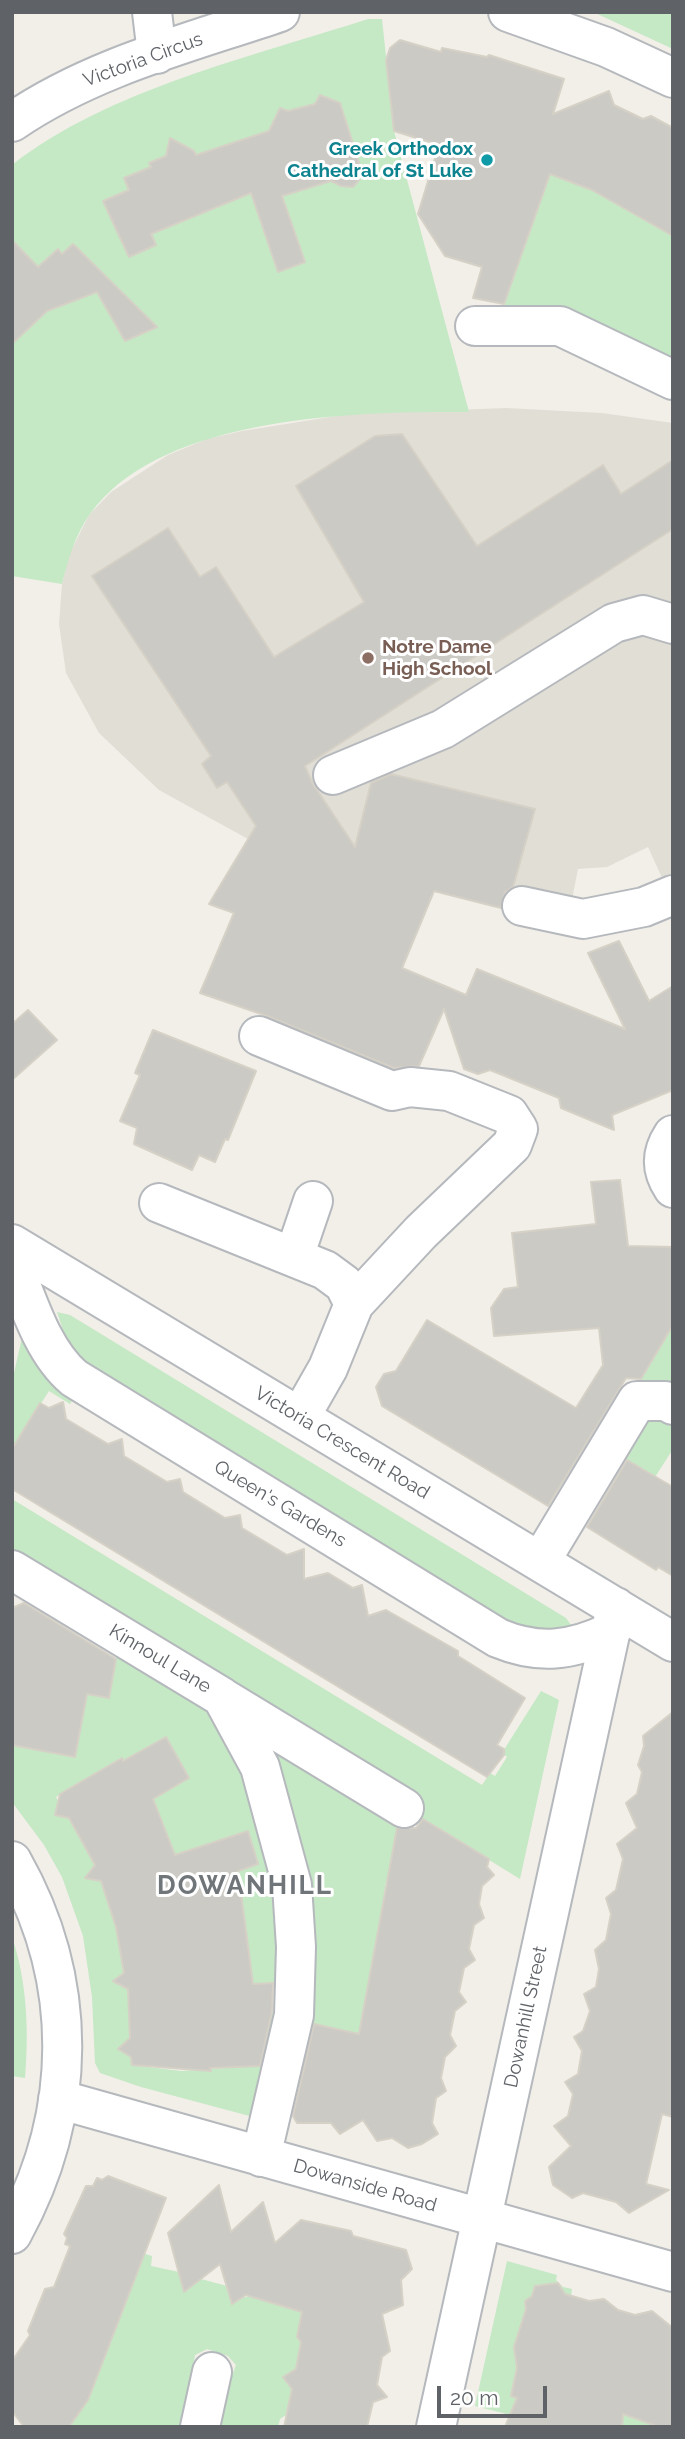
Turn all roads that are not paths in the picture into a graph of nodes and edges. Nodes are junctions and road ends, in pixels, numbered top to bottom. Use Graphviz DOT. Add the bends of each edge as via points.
graph roads {
  1 [pos="152,12"];
  2 [pos="280,12"];
  3 [pos="508,12"];
  4 [pos="157,54"];
  5 [pos="673,79"];
  6 [pos="12,122"];
  7 [pos="475,327"];
  8 [pos="673,380"];
  9 [pos="673,624"];
  10 [pos="333,775"];
  11 [pos="673,895"];
  12 [pos="522,906"];
  13 [pos="259,1036"];
  14 [pos="673,1135"];
  15 [pos="673,1188"];
  16 [pos="313,1201"];
  17 [pos="159,1203"];
  18 [pos="12,1244"];
  19 [pos="294,1257"];
  20 [pos="12,1262"];
  21 [pos="354,1304"];
  22 [pos="673,1405"];
  23 [pos="300,1418"];
  24 [pos="540,1562"];
  25 [pos="12,1570"];
  26 [pos="613,1620"];
  27 [pos="673,1642"];
  28 [pos="222,1697"];
  29 [pos="404,1808"];
  30 [pos="12,1861"];
  31 [pos="58,2099"];
  32 [pos="261,2157"];
  33 [pos="482,2218"];
  34 [pos="12,2234"];
  35 [pos="673,2272"];
  36 [pos="212,2372"];
  37 [pos="200,2427"];
  38 [pos="436,2427"];
  1 -- 4 [label="street"];
  2 -- 4 [label="street, Victoria Circus"];
  3 -- 5 [label="street" via="606,47"];
  4 -- 6 [label="street, Victoria Circus" via="61,92"];
  7 -- 8 [label="street" via="560,327"];
  9 -- 10 [label="street" via="643,615 614,623 443,729"];
  11 -- 12 [label="street" via="644,907 583,919"];
  13 -- 21 [label="street" via="392,1091 410,1087 449,1091 509,1115 518,1129 512,1145"];
  14 -- 15 [label="street" via="663,1165"];
  16 -- 19 [label="street"];
  17 -- 19 [label="street"];
  18 -- 23 [label="street, Victoria Crescent Road"];
  19 -- 21 [label="street" via="344,1284"];
  20 -- 26 [label="street, Queen's Gardens" via="37,1322 74,1378 498,1638 548,1651 584,1645"];
  21 -- 23 [label="street" via="328,1368"];
  22 -- 24 [label="street" via="637,1401"];
  23 -- 24 [label="street, Victoria Crescent Road"];
  24 -- 26 [label="street, Victoria Crescent Road"];
  25 -- 28 [label="street, Kinnoul Lane"];
  26 -- 27 [label="street, Victoria Crescent Road"];
  26 -- 33 [label="street, Dowanhill Street"];
  28 -- 29 [label="street"];
  28 -- 32 [label="street, Kinnoul Lane" via="260,1767 292,1885 294,2015"];
  30 -- 31 [label="street" via="50,1945 63,2038"];
  31 -- 32 [label="street, Dowanside Road"];
  31 -- 34 [label="street" via="47,2157"];
  32 -- 33 [label="street, Dowanside Road"];
  33 -- 35 [label="street, Dowanside Road"];
  33 -- 38 [label="street, Dowanhill Street"];
  36 -- 37 [label="street"];
}
